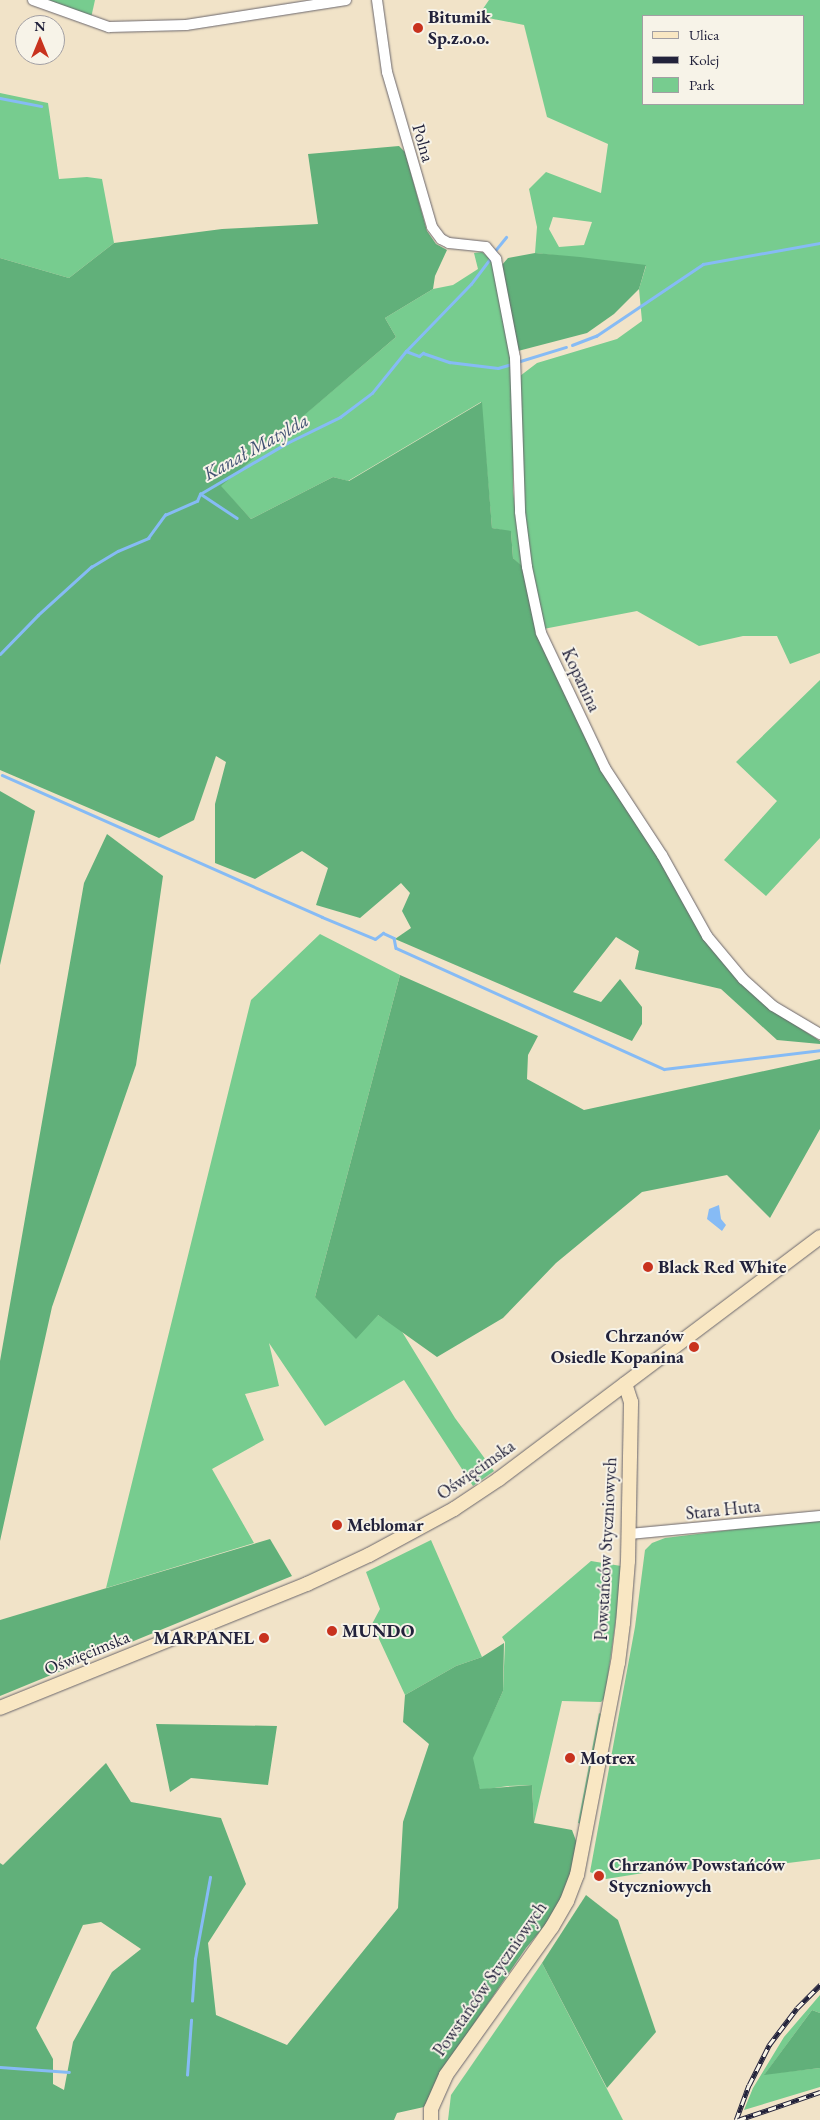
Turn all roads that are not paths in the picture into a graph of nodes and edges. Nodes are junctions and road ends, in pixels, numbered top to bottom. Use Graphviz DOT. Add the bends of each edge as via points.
graph roads {
  1 [pos="34,0"];
  2 [pos="346,0"];
  3 [pos="377,0"];
  4 [pos="493,255"];
  5 [pos="820,1034"];
  6 [pos="820,1237"];
  7 [pos="625,1384"];
  8 [pos="820,1516"];
  9 [pos="629,1534"];
  10 [pos="0,1708"];
  11 [pos="430,2120"];
  1 -- 2 [label="street" via="109,27 186,25"];
  3 -- 4 [label="street, Polna" via="387,72 432,227 440,239 481,246"];
  4 -- 5 [label="street, Kopanina" via="515,358 520,512 541,633 605,768 662,855 707,936 743,978 773,1006"];
  6 -- 7 [label="street, Oświęcimska"];
  7 -- 9 [label="street, Powstańców Styczniowych" via="631,1402"];
  7 -- 10 [label="street, Oświęcimska" via="499,1479 405,1536 306,1584"];
  8 -- 9 [label="street, Stara Huta"];
  9 -- 11 [label="street, Powstańców Styczniowych" via="618,1663 577,1875 567,1902 552,1927 446,2075 431,2108"];
}
